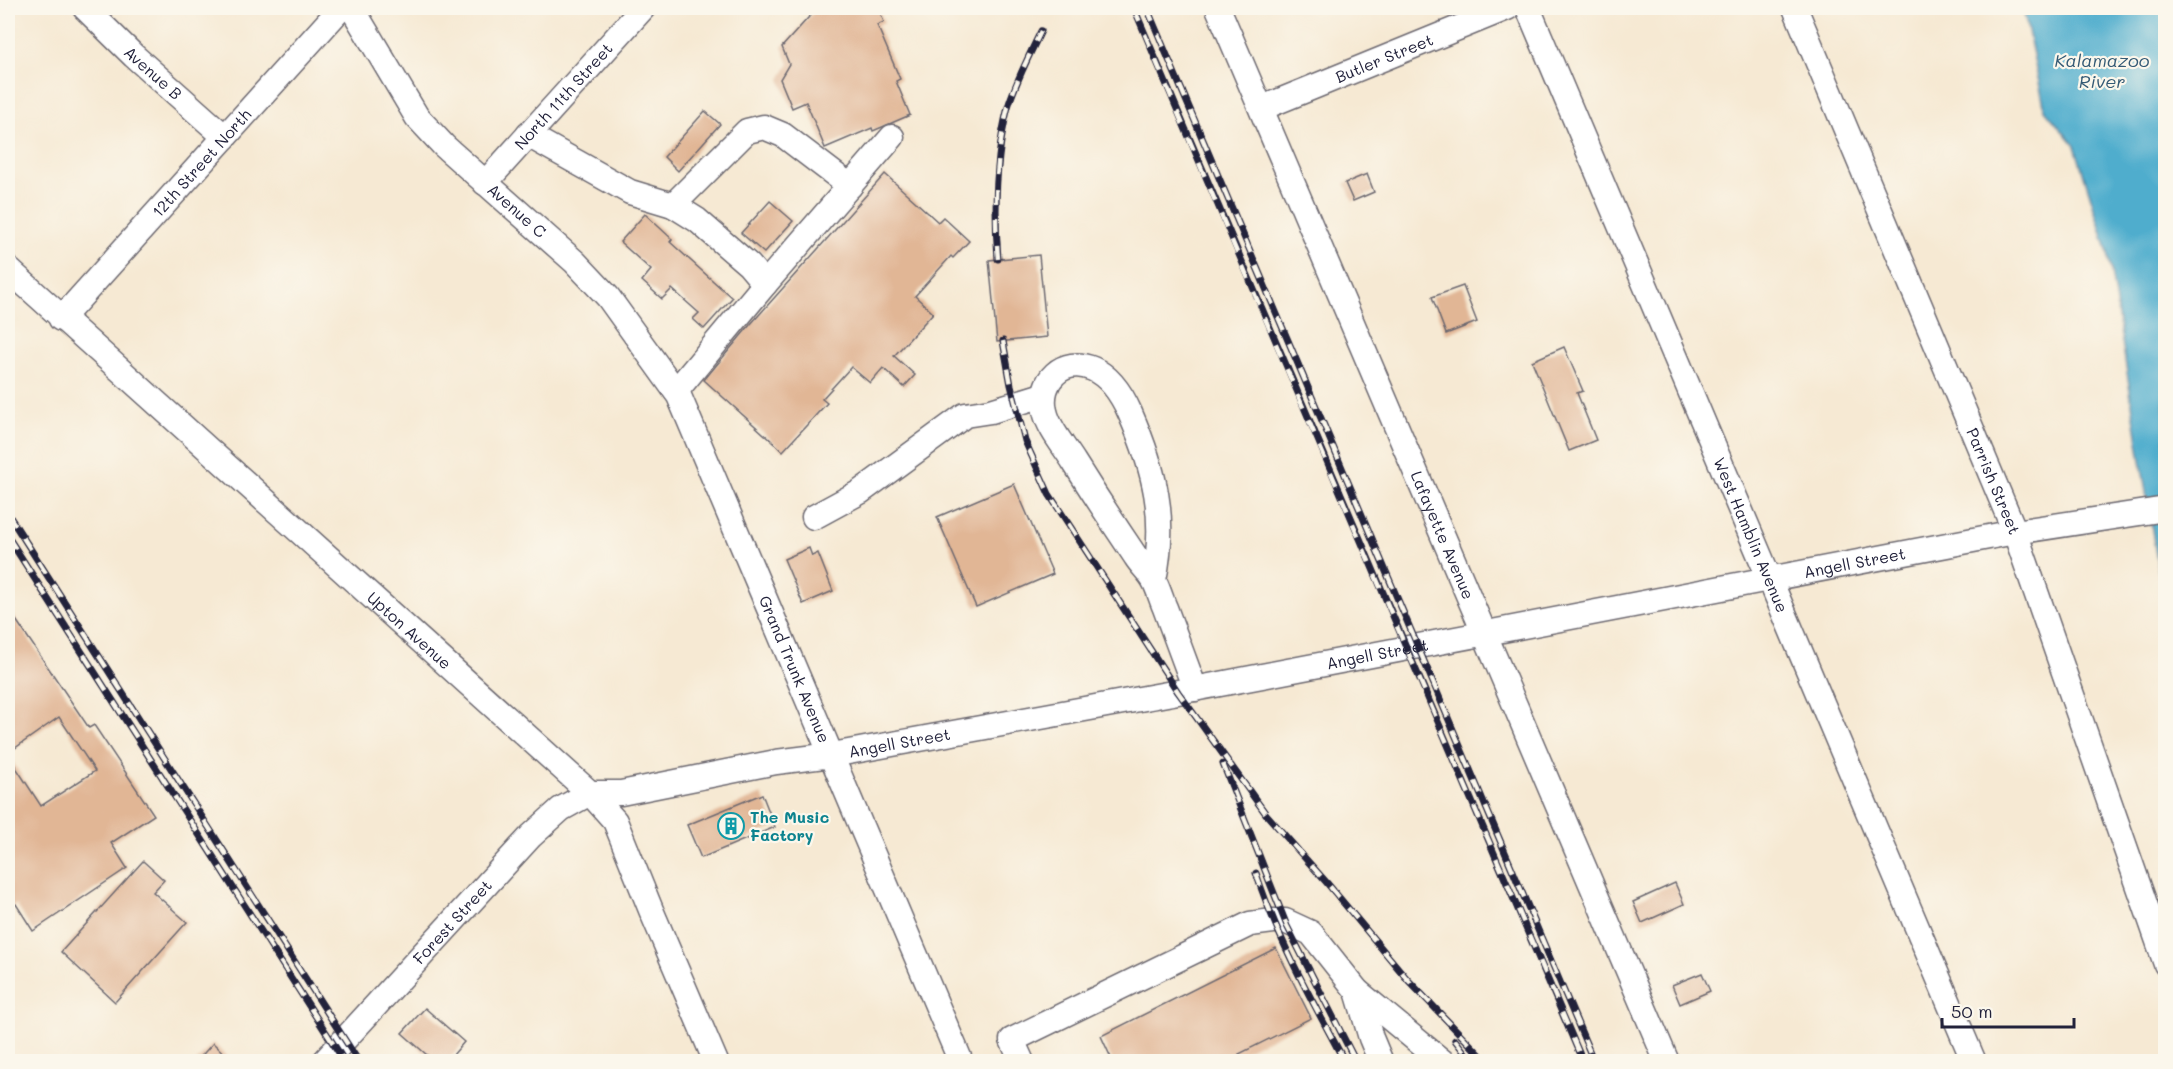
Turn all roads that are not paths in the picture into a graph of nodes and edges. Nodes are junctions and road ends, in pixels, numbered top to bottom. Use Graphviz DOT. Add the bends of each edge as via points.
graph roads {
  1 [pos="85,8"];
  2 [pos="342,8"];
  3 [pos="352,8"];
  4 [pos="642,8"];
  5 [pos="1218,8"];
  6 [pos="1507,8"];
  7 [pos="1528,8"];
  8 [pos="1795,8"];
  9 [pos="1262,108"];
  10 [pos="528,135"];
  11 [pos="225,137"];
  12 [pos="892,137"];
  13 [pos="485,183"];
  14 [pos="850,186"];
  15 [pos="673,205"];
  16 [pos="8,269"];
  17 [pos="765,284"];
  18 [pos="62,319"];
  19 [pos="1042,395"];
  20 [pos="681,401"];
  21 [pos="2166,509"];
  22 [pos="814,517"];
  23 [pos="2015,532"];
  24 [pos="1154,580"];
  25 [pos="1769,580"];
  26 [pos="1486,634"];
  27 [pos="1195,689"];
  28 [pos="832,755"];
  29 [pos="590,793"];
  30 [pos="2166,964"];
  31 [pos="1357,991"];
  32 [pos="324,1062"];
  33 [pos="717,1062"];
  34 [pos="961,1062"];
  35 [pos="1022,1062"];
  36 [pos="1381,1062"];
  37 [pos="1443,1062"];
  38 [pos="1667,1062"];
  39 [pos="1974,1062"];
  1 -- 11 [label="street, Avenue B"];
  2 -- 11 [label="street, 12th Street North"];
  3 -- 13 [label="street, Avenue C" via="417,117"];
  4 -- 10 [label="street, North 11th Street"];
  5 -- 9 [label="street, Lafayette Avenue"];
  6 -- 9 [label="street, Butler Street"];
  7 -- 25 [label="street, West Hamblin Avenue"];
  8 -- 23 [label="street, Parrish Street"];
  9 -- 26 [label="street, Lafayette Avenue"];
  10 -- 13 [label="street, North 11th Street"];
  10 -- 15 [label="street" via="630,192"];
  11 -- 18 [label="street, 12th Street North"];
  12 -- 14 [label="street"];
  13 -- 20 [label="street, Avenue C" via="608,297"];
  14 -- 15 [label="street" via="783,135 764,127 747,131"];
  14 -- 17 [label="street"];
  15 -- 17 [label="street" via="697,219"];
  16 -- 18 [label="street, Upton Avenue"];
  17 -- 20 [label="street"];
  18 -- 29 [label="street, Upton Avenue"];
  19 -- 22 [label="street" via="965,415 860,492"];
  19 -- 24 [label="street" via="1053,431"];
  19 -- 24 [label="street" via="1048,380 1061,369 1077,365 1110,380 1125,402 1154,477 1159,506 1160,552"];
  20 -- 28 [label="street, Grand Trunk Avenue"];
  21 -- 23 [label="street, Angell Street"];
  23 -- 25 [label="street, Angell Street"];
  23 -- 30 [label="street, Parrish Street"];
  24 -- 27 [label="street"];
  25 -- 26 [label="street, Angell Street"];
  25 -- 39 [label="street, West Hamblin Avenue"];
  26 -- 27 [label="street, Angell Street"];
  26 -- 38 [label="street, Lafayette Avenue"];
  27 -- 28 [label="street, Angell Street"];
  28 -- 29 [label="street, Angell Street" via="776,762 621,793"];
  28 -- 34 [label="street, Grand Trunk Avenue"];
  29 -- 32 [label="street, Forest Street" via="561,809 531,836"];
  29 -- 33 [label="street, Upton Avenue" via="615,821"];
  31 -- 35 [label="street" via="1311,933 1285,921 1250,924 1012,1040"];
  31 -- 36 [label="street"];
  31 -- 37 [label="street"];
}
